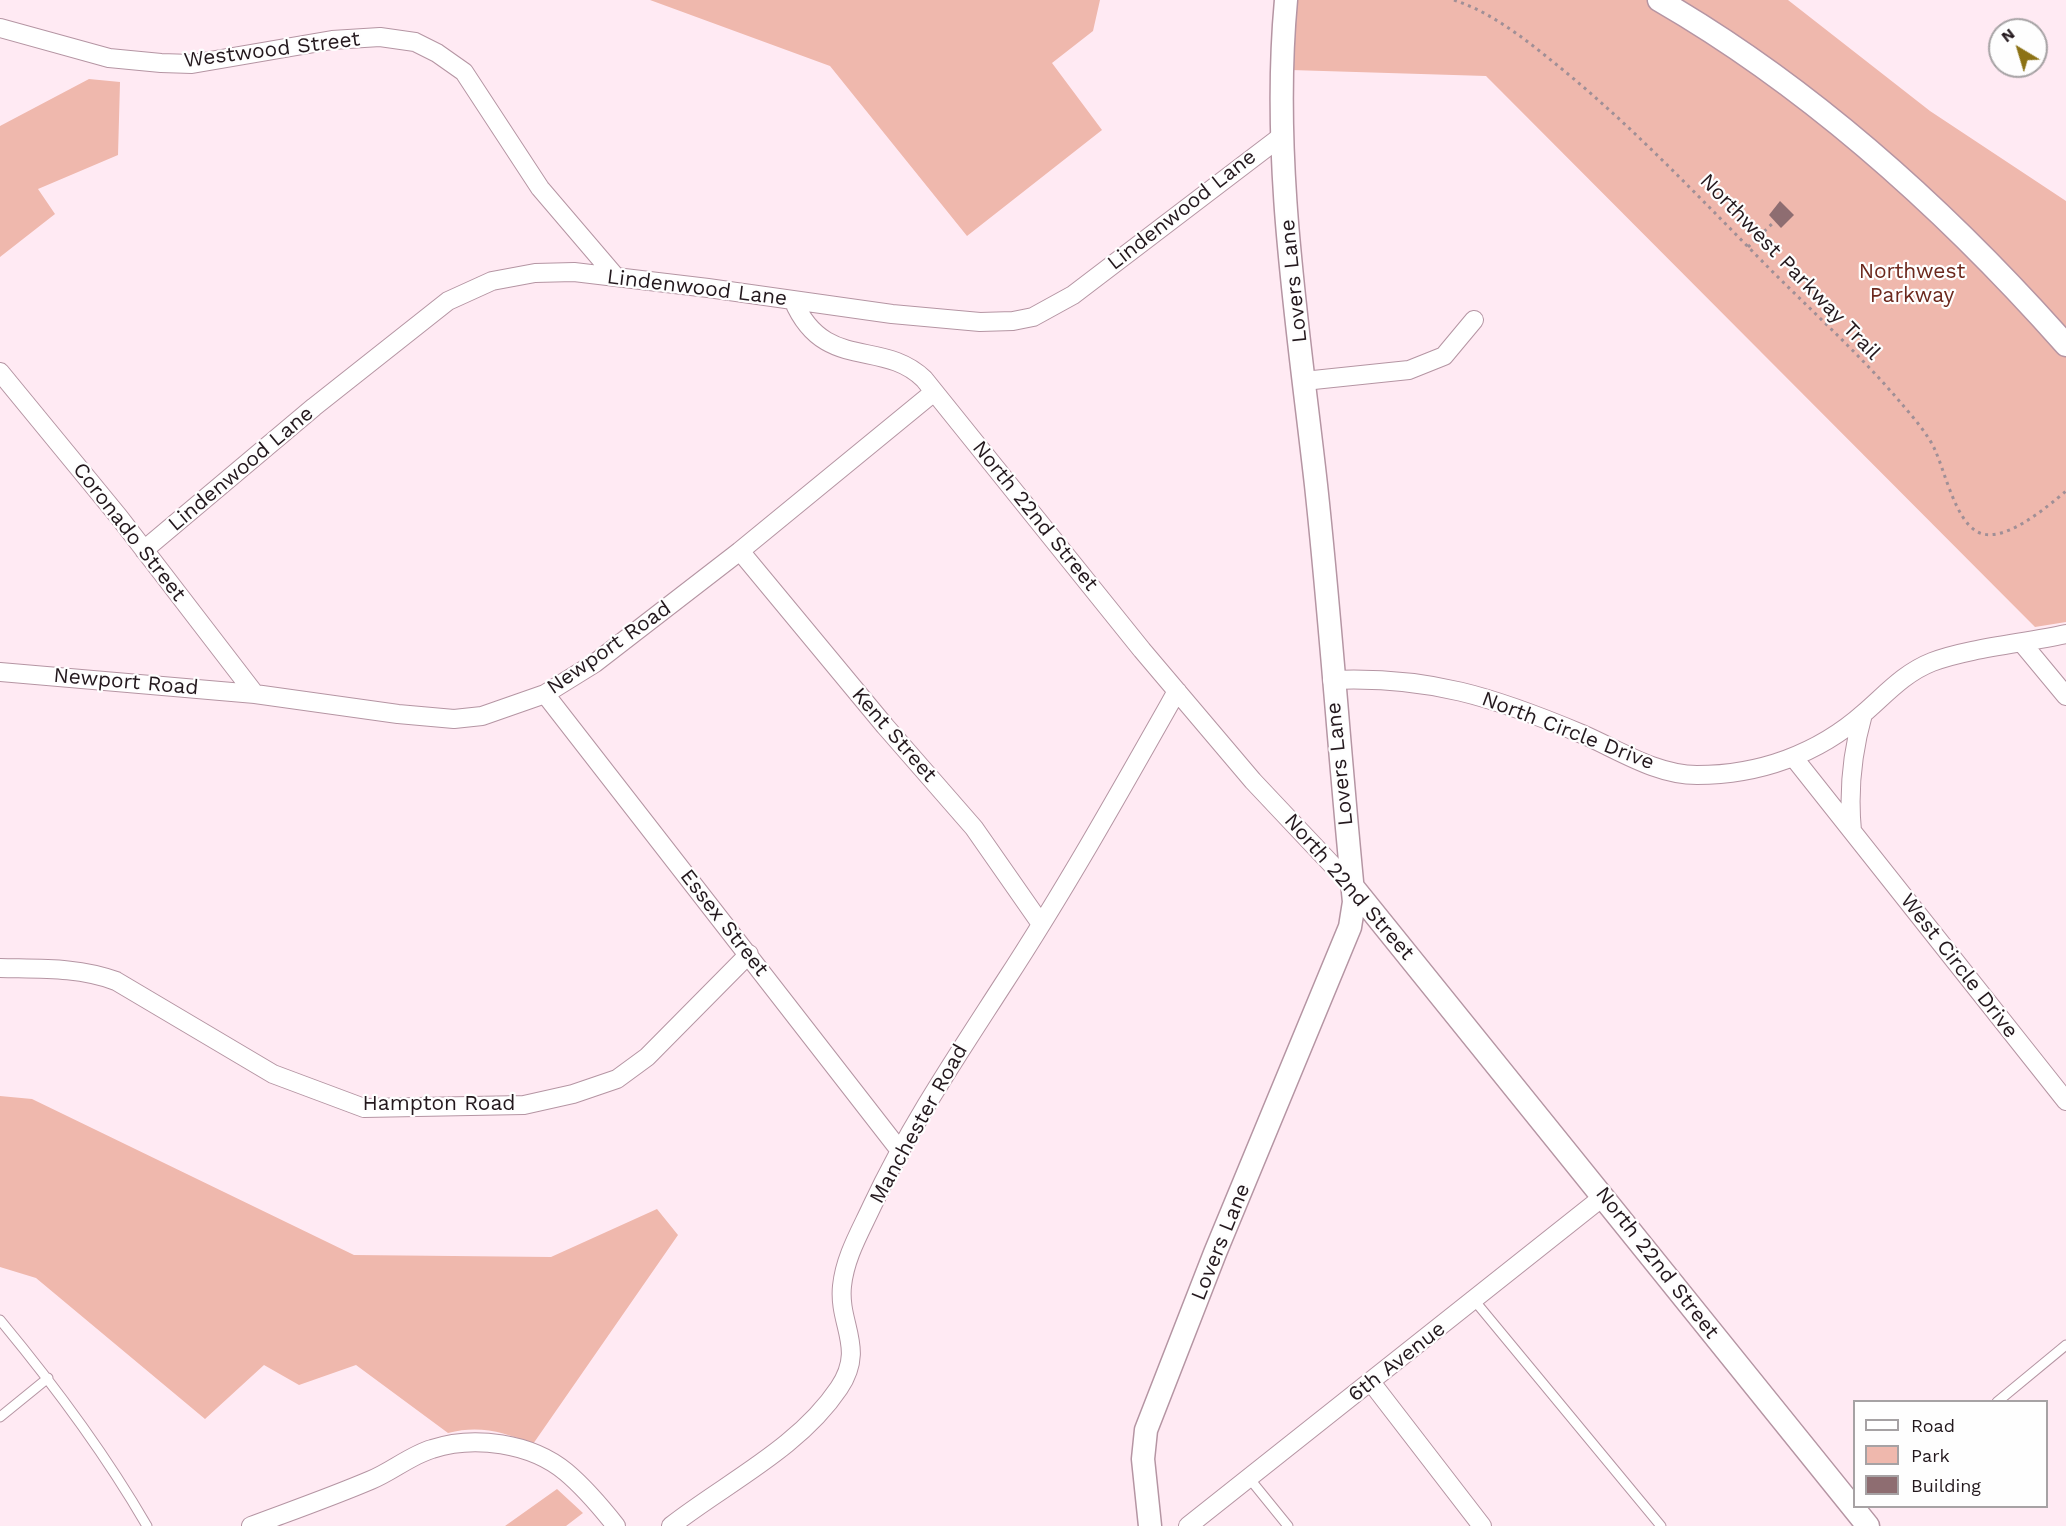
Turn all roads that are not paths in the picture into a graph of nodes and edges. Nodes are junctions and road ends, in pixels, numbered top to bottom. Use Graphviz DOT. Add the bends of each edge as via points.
graph roads {
  1 [pos="1286,0"];
  2 [pos="1659,0"];
  3 [pos="0,28"];
  4 [pos="1283,135"];
  5 [pos="616,277"];
  6 [pos="793,300"];
  7 [pos="1474,320"];
  8 [pos="2066,345"];
  9 [pos="0,372"];
  10 [pos="1304,381"];
  11 [pos="934,392"];
  12 [pos="144,550"];
  13 [pos="740,551"];
  14 [pos="2066,634"];
  15 [pos="2022,644"];
  16 [pos="0,672"];
  17 [pos="1332,680"];
  18 [pos="1177,691"];
  19 [pos="255,694"];
  20 [pos="545,694"];
  21 [pos="2066,696"];
  22 [pos="1863,714"];
  23 [pos="1794,758"];
  24 [pos="1852,831"];
  25 [pos="1352,886"];
  26 [pos="1041,924"];
  27 [pos="748,954"];
  28 [pos="0,968"];
  29 [pos="2066,1101"];
  30 [pos="901,1152"];
  31 [pos="1604,1196"];
  32 [pos="1474,1300"];
  33 [pos="0,1320"];
  34 [pos="2066,1345"];
  35 [pos="48,1378"];
  36 [pos="1371,1382"];
  37 [pos="1998,1400"];
  38 [pos="0,1417"];
  39 [pos="1249,1478"];
  40 [pos="1853,1503"];
  41 [pos="147,1526"];
  42 [pos="251,1526"];
  43 [pos="616,1526"];
  44 [pos="671,1526"];
  45 [pos="1150,1526"];
  46 [pos="1188,1526"];
  47 [pos="1288,1526"];
  48 [pos="1482,1526"];
  49 [pos="1661,1526"];
  1 -- 4 [label="street, Lovers Lane"];
  2 -- 8 [label="street" via="1802,95 1869,149 1973,246"];
  3 -- 5 [label="street, Westwood Street" via="110,58 192,64 332,40 380,37 415,42 464,72 540,188"];
  4 -- 6 [label="street, Lindenwood Lane" via="1073,295 1033,317 980,322"];
  4 -- 10 [label="street, Lovers Lane"];
  5 -- 6 [label="street, Lindenwood Lane"];
  5 -- 12 [label="street, Lindenwood Lane" via="535,273 492,281 448,301"];
  6 -- 11 [label="street, North 22nd Street" via="802,318 823,341 914,369"];
  7 -- 10 [label="street" via="1444,356 1409,370"];
  9 -- 12 [label="street, Coronado Street"];
  10 -- 17 [label="street, Lovers Lane"];
  11 -- 13 [label="street, Newport Road"];
  11 -- 18 [label="street, North 22nd Street"];
  12 -- 19 [label="street, Coronado Street"];
  13 -- 20 [label="street, Newport Road" via="595,663"];
  13 -- 26 [label="street, Kent Street" via="974,828"];
  14 -- 15 [label="street, North Circle Drive"];
  15 -- 21 [label="street"];
  15 -- 22 [label="street, North Circle Drive" via="1933,662 1901,678"];
  16 -- 19 [label="street, Newport Road"];
  17 -- 23 [label="street, North Circle Drive" via="1379,678 1444,686 1514,707 1649,766 1696,775 1752,769"];
  17 -- 25 [label="street, Lovers Lane"];
  18 -- 25 [label="street, North 22nd Street" via="1253,781"];
  18 -- 26 [label="street, Manchester Road"];
  19 -- 20 [label="street, Newport Road" via="454,719 482,716"];
  20 -- 27 [label="street, Essex Street"];
  22 -- 23 [label="street, North Circle Drive" via="1831,739"];
  22 -- 24 [label="street" via="1852,765"];
  23 -- 24 [label="street, West Circle Drive"];
  24 -- 29 [label="street, West Circle Drive"];
  25 -- 31 [label="street, North 22nd Street"];
  25 -- 45 [label="street, Lovers Lane" via="1350,927 1215,1252 1146,1431 1143,1459"];
  26 -- 30 [label="street, Manchester Road" via="949,1064"];
  27 -- 28 [label="street, Hampton Road" via="647,1057 617,1079 524,1105 438,1107 364,1108 303,1087 273,1074 100,975 62,969"];
  27 -- 30 [label="street, Essex Street"];
  30 -- 44 [label="street, Manchester Road" via="847,1260 842,1288 852,1358 841,1385 817,1414 768,1458"];
  31 -- 32 [label="street, 6th Avenue"];
  31 -- 40 [label="street, North 22nd Street"];
  32 -- 36 [label="street, 6th Avenue"];
  32 -- 49 [label="lane"];
  33 -- 35 [label="lane"];
  34 -- 37 [label="lane"];
  35 -- 38 [label="lane"];
  35 -- 41 [label="lane" via="119,1478"];
  36 -- 39 [label="street, 6th Avenue"];
  36 -- 48 [label="street"];
  39 -- 46 [label="street, 6th Avenue"];
  39 -- 47 [label="lane"];
  42 -- 43 [label="street" via="373,1479 429,1449 461,1441 493,1443 538,1456 565,1471"];
}
